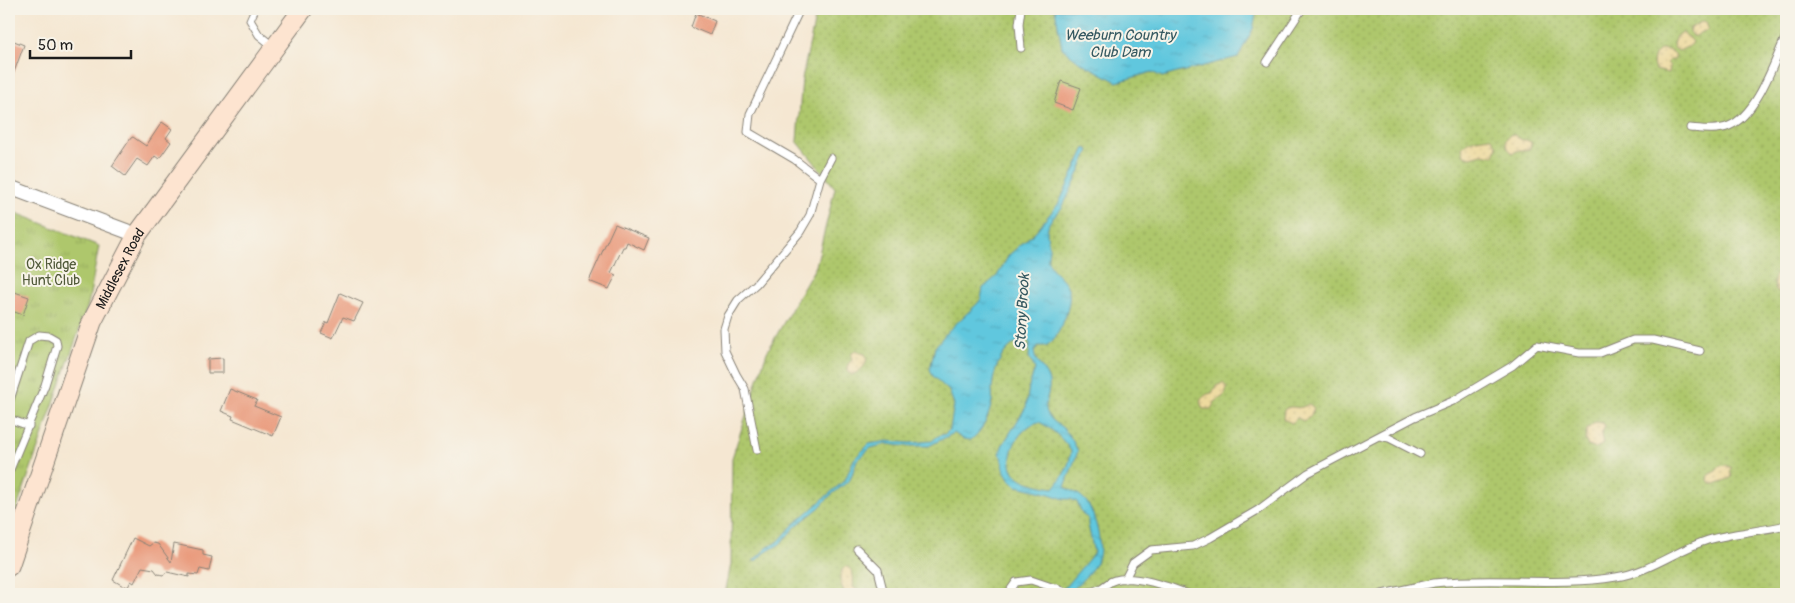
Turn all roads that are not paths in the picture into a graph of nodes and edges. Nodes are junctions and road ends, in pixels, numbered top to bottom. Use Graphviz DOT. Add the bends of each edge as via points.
graph roads {
  1 [pos="255,9"];
  2 [pos="302,9"];
  3 [pos="800,9"];
  4 [pos="1021,9"];
  5 [pos="1302,9"];
  6 [pos="1786,36"];
  7 [pos="274,47"];
  8 [pos="1022,48"];
  9 [pos="1266,62"];
  10 [pos="1690,128"];
  11 [pos="831,158"];
  12 [pos="820,179"];
  13 [pos="9,187"];
  14 [pos="137,235"];
  15 [pos="1700,351"];
  16 [pos="9,402"];
  17 [pos="9,416"];
  18 [pos="29,426"];
  19 [pos="1380,436"];
  20 [pos="757,450"];
  21 [pos="1420,454"];
  22 [pos="9,472"];
  23 [pos="1786,525"];
  24 [pos="13,537"];
  25 [pos="857,549"];
  26 [pos="9,566"];
  27 [pos="1125,579"];
  28 [pos="1059,589"];
  29 [pos="1176,592"];
  30 [pos="884,594"];
  31 [pos="1012,594"];
  32 [pos="1048,594"];
  33 [pos="1072,594"];
  34 [pos="1083,594"];
  35 [pos="1188,594"];
  36 [pos="1382,594"];
  1 -- 7 [label="lane" via="250,20 254,30"];
  2 -- 7 [label="main road, Middlesex Road"];
  3 -- 12 [label="lane" via="750,114 748,132 794,158"];
  4 -- 8 [label="lane"];
  5 -- 9 [label="lane"];
  6 -- 10 [label="lane" via="1757,97 1744,115 1730,126"];
  7 -- 14 [label="main road, Middlesex Road"];
  11 -- 12 [label="lane"];
  12 -- 20 [label="lane" via="810,215 800,232 756,284 738,300 724,328 725,351 745,389"];
  13 -- 14 [label="street"];
  14 -- 24 [label="main road, Middlesex Road" via="92,322"];
  15 -- 19 [label="lane" via="1653,340 1633,340 1600,353 1579,353 1537,345 1512,366"];
  16 -- 18 [label="lane" via="29,341 39,335 56,340 45,385"];
  17 -- 18 [label="lane"];
  18 -- 22 [label="lane"];
  19 -- 21 [label="lane"];
  19 -- 27 [label="lane" via="1308,473 1258,510 1210,538 1193,546 1151,550 1133,563"];
  23 -- 36 [label="lane" via="1708,540 1645,570 1618,577 1582,581 1434,584"];
  24 -- 26 [label="main road, Middlesex Road"];
  25 -- 30 [label="lane" via="878,570"];
  27 -- 29 [label="lane" via="1162,584"];
  27 -- 34 [label="lane" via="1116,579"];
  28 -- 31 [label="lane" via="1031,580 1016,582 1011,589"];
  28 -- 32 [label="lane"];
  28 -- 33 [label="lane"];
  29 -- 35 [label="lane"];
}
